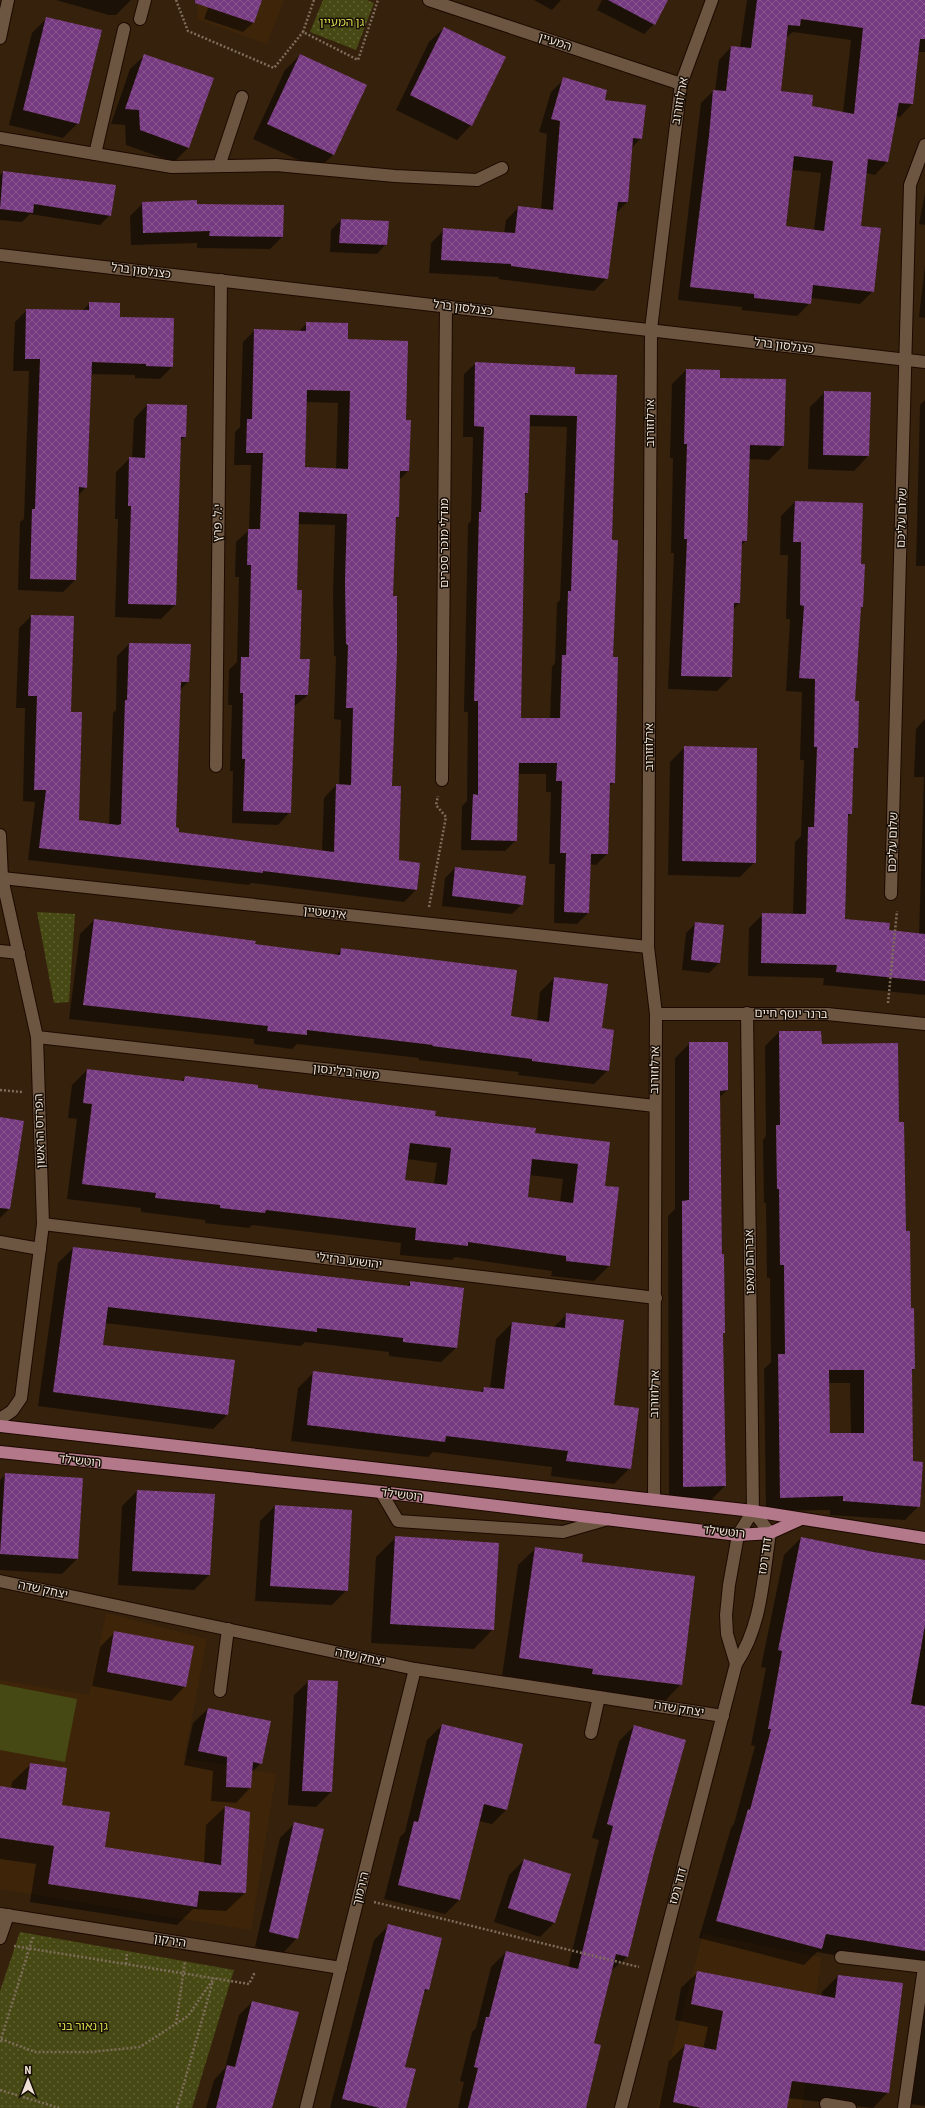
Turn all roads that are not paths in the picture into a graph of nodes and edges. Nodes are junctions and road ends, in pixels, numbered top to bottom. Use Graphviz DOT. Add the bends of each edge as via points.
graph roads {
  1 [pos="8,0"];
  2 [pos="145,0"];
  3 [pos="712,0"];
  4 [pos="436,1"];
  5 [pos="140,19"];
  6 [pos="124,29"];
  7 [pos="0,38"];
  8 [pos="681,84"];
  9 [pos="242,97"];
  10 [pos="0,138"];
  11 [pos="925,145"];
  12 [pos="95,154"];
  13 [pos="218,166"];
  14 [pos="502,168"];
  15 [pos="0,255"];
  16 [pos="221,280"];
  17 [pos="446,306"];
  18 [pos="650,330"];
  19 [pos="906,360"];
  20 [pos="925,362"];
  21 [pos="216,766"];
  22 [pos="442,780"];
  23 [pos="0,835"];
  24 [pos="2,878"];
  25 [pos="891,894"];
  26 [pos="648,947"];
  27 [pos="0,951"];
  28 [pos="19,954"];
  29 [pos="747,1013"];
  30 [pos="656,1014"];
  31 [pos="925,1024"];
  32 [pos="37,1037"];
  33 [pos="655,1106"];
  34 [pos="43,1224"];
  35 [pos="0,1242"];
  36 [pos="40,1249"];
  37 [pos="656,1298"];
  38 [pos="0,1419"];
  39 [pos="0,1426"];
  40 [pos="0,1452"];
  41 [pos="381,1492"];
  42 [pos="654,1500"];
  43 [pos="753,1511"];
  44 [pos="608,1519"];
  45 [pos="801,1519"];
  46 [pos="770,1533"];
  47 [pos="738,1535"];
  48 [pos="925,1538"];
  49 [pos="0,1581"];
  50 [pos="228,1630"];
  51 [pos="736,1664"];
  52 [pos="415,1669"];
  53 [pos="220,1691"];
  54 [pos="599,1697"];
  55 [pos="723,1716"];
  56 [pos="591,1733"];
  57 [pos="4,1914"];
  58 [pos="4,1941"];
  59 [pos="841,1957"];
  60 [pos="924,1967"];
  61 [pos="341,1968"];
  62 [pos="826,2104"];
  63 [pos="306,2108"];
  64 [pos="621,2108"];
  65 [pos="850,2108"];
  66 [pos="904,2108"];
  1 -- 7 [label="street"];
  2 -- 5 [label="street"];
  3 -- 8 [label="street, ארלוזורוב"];
  4 -- 8 [label="street, המעיין"];
  6 -- 12 [label="street"];
  8 -- 18 [label="street, ארלוזורוב"];
  9 -- 13 [label="street"];
  10 -- 12 [label="street"];
  11 -- 19 [label="street, שלום עליכם" via="910,185"];
  12 -- 13 [label="street" via="172,167"];
  13 -- 14 [label="street" via="276,165 395,176 477,180"];
  15 -- 16 [label="street, כצנלסון ברל"];
  16 -- 17 [label="street, כצנלסון ברל"];
  16 -- 21 [label="street, י.ל. פרץ"];
  17 -- 18 [label="street, כצנלסון ברל"];
  17 -- 22 [label="street, מנדלי מוכר ספרים"];
  18 -- 19 [label="street, כצנלסון ברל"];
  18 -- 26 [label="street, ארלוזורוב"];
  19 -- 20 [label="street, כצנלסון ברל"];
  19 -- 25 [label="street, שלום עליכם"];
  23 -- 24 [label="street, הפרדס הראשון"];
  24 -- 26 [label="street, אינשטיין"];
  24 -- 28 [label="street, הפרדס הראשון"];
  26 -- 30 [label="street, ארלוזורוב"];
  27 -- 28 [label="street"];
  28 -- 32 [label="street, הפרדס הראשון"];
  29 -- 30 [label="street, ברנר יוסף חיים"];
  29 -- 31 [label="street, ברנר יוסף חיים" via="827,1014"];
  29 -- 43 [label="street, אברהם מאפו"];
  30 -- 33 [label="street, ארלוזורוב"];
  32 -- 33 [label="street, משה בילינסון"];
  32 -- 34 [label="street, הפרדס הראשון"];
  33 -- 37 [label="street, ארלוזורוב"];
  34 -- 36 [label="street, הפרדס הראשון"];
  34 -- 37 [label="street, יהושוע ברזילי"];
  35 -- 36 [label="street"];
  36 -- 38 [label="street, הפרדס הראשון" via="20,1398 12,1411"];
  37 -- 42 [label="street, ארלוזורוב"];
  39 -- 42 [label="main road, רוטשילד"];
  40 -- 41 [label="main road, רוטשילד"];
  41 -- 44 [label="main road, רוטשילד"];
  41 -- 44 [label="street" via="398,1521 563,1532"];
  42 -- 43 [label="main road, רוטשילד"];
  43 -- 45 [label="main road, רוטשילד"];
  43 -- 46 [label="street, דוד רמז"];
  43 -- 47 [label="street"];
  44 -- 47 [label="main road, רוטשילד"];
  45 -- 46 [label="main road, רוטשילד"];
  45 -- 48 [label="main road, רוטשילד"];
  46 -- 47 [label="main road, רוטשילד"];
  46 -- 51 [label="street, דוד רמז" via="754,1630"];
  47 -- 51 [label="street" via="726,1615 727,1634"];
  49 -- 50 [label="street, יצחק שדה"];
  50 -- 52 [label="street, יצחק שדה"];
  50 -- 53 [label="street"];
  51 -- 55 [label="street, דוד רמז"];
  52 -- 54 [label="street, יצחק שדה"];
  52 -- 61 [label="street, הירמוך"];
  54 -- 55 [label="street, יצחק שדה"];
  54 -- 56 [label="street"];
  55 -- 64 [label="street, דוד רמז"];
  57 -- 58 [label="street"];
  57 -- 61 [label="street, הירקון"];
  59 -- 60 [label="street"];
  60 -- 66 [label="street"];
  61 -- 63 [label="street, הירמוך"];
  62 -- 65 [label="street"];
}
